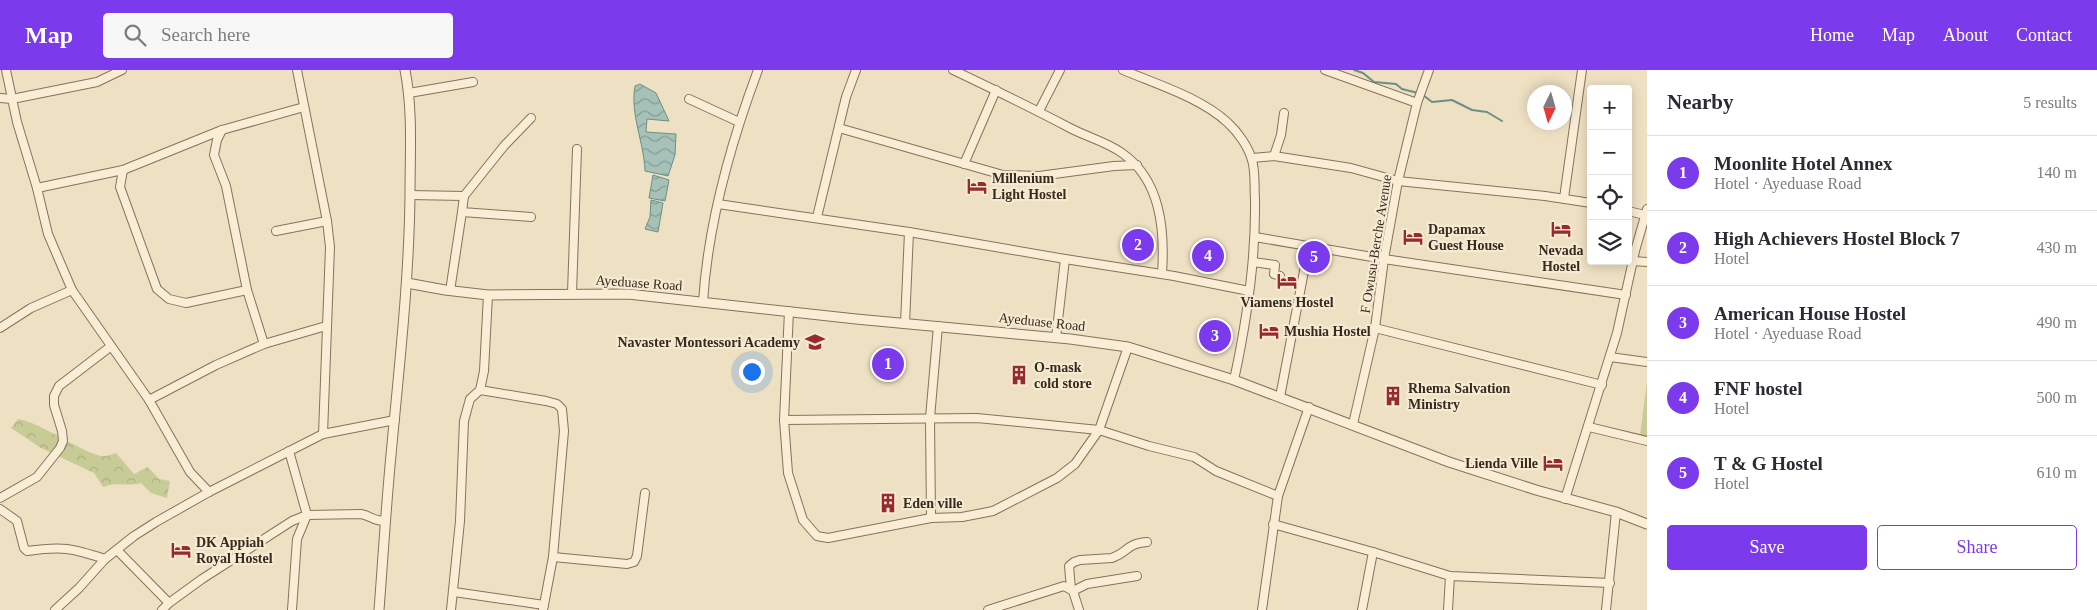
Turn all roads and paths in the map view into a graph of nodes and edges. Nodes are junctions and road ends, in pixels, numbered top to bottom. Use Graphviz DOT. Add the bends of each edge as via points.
graph roads {
  1 [pos="6,70"];
  2 [pos="120,70"];
  3 [pos="297,70"];
  4 [pos="405,70"];
  5 [pos="758,70"];
  6 [pos="856,70"];
  7 [pos="954,70"];
  8 [pos="1060,70"];
  9 [pos="1123,70"];
  10 [pos="1325,70"];
  11 [pos="1429,70"];
  12 [pos="1582,70"];
  13 [pos="473,82"];
  14 [pos="996,90"];
  15 [pos="409,93"];
  16 [pos="0,98"];
  17 [pos="12,99"];
  18 [pos="689,99"];
  19 [pos="1417,103"];
  20 [pos="304,107"];
  21 [pos="1039,111"];
  22 [pos="1284,113"];
  23 [pos="531,118"];
  24 [pos="739,122"];
  25 [pos="839,128"];
  26 [pos="222,130"];
  27 [pos="577,149"];
  28 [pos="1274,156"];
  29 [pos="1252,158"];
  30 [pos="964,164"];
  31 [pos="1137,165"];
  32 [pos="124,170"];
  33 [pos="1398,181"];
  34 [pos="37,188"];
  35 [pos="410,195"];
  36 [pos="464,196"];
  37 [pos="1564,198"];
  38 [pos="1587,202"];
  39 [pos="718,204"];
  40 [pos="1632,211"];
  41 [pos="462,212"];
  42 [pos="1646,212"];
  43 [pos="531,217"];
  44 [pos="817,217"];
  45 [pos="327,221"];
  46 [pos="276,231"];
  47 [pos="909,232"];
  48 [pos="1255,237"];
  49 [pos="1308,245"];
  50 [pos="1065,259"];
  51 [pos="1384,259"];
  52 [pos="1633,261"];
  53 [pos="1253,262"];
  54 [pos="1647,262"];
  55 [pos="1162,274"];
  56 [pos="1280,276"];
  57 [pos="407,284"];
  58 [pos="72,290"];
  59 [pos="247,290"];
  60 [pos="450,291"];
  61 [pos="1249,291"];
  62 [pos="572,293"];
  63 [pos="488,295"];
  64 [pos="1626,295"];
  65 [pos="703,302"];
  66 [pos="789,311"];
  67 [pos="905,324"];
  68 [pos="326,326"];
  69 [pos="938,326"];
  70 [pos="0,328"];
  71 [pos="1375,328"];
  72 [pos="1056,338"];
  73 [pos="264,344"];
  74 [pos="110,347"];
  75 [pos="1128,347"];
  76 [pos="1610,357"];
  77 [pos="1647,362"];
  78 [pos="1234,380"];
  79 [pos="1602,385"];
  80 [pos="480,390"];
  81 [pos="1280,397"];
  82 [pos="149,400"];
  83 [pos="1309,407"];
  84 [pos="930,418"];
  85 [pos="395,420"];
  86 [pos="784,420"];
  87 [pos="1353,424"];
  88 [pos="1589,427"];
  89 [pos="1099,430"];
  90 [pos="323,434"];
  91 [pos="1647,442"];
  92 [pos="289,451"];
  93 [pos="209,492"];
  94 [pos="645,493"];
  95 [pos="1278,496"];
  96 [pos="0,498"];
  97 [pos="1566,499"];
  98 [pos="0,509"];
  99 [pos="1616,512"];
  100 [pos="307,515"];
  101 [pos="931,518"];
  102 [pos="385,521"];
  103 [pos="1273,524"];
  104 [pos="1647,524"];
  105 [pos="1147,542"];
  106 [pos="118,550"];
  107 [pos="1373,552"];
  108 [pos="553,558"];
  109 [pos="105,559"];
  110 [pos="1137,576"];
  111 [pos="1450,576"];
  112 [pos="1610,583"];
  113 [pos="1072,590"];
  114 [pos="454,592"];
  115 [pos="169,602"];
  116 [pos="543,607"];
  117 [pos="55,610"];
  118 [pos="162,610"];
  119 [pos="292,610"];
  120 [pos="379,610"];
  121 [pos="451,610"];
  122 [pos="988,610"];
  123 [pos="1079,610"];
  124 [pos="1262,610"];
  125 [pos="1362,610"];
  126 [pos="1448,610"];
  127 [pos="1606,610"];
  1 -- 17 [label="street"];
  2 -- 17 [label="street" via="97,82"];
  3 -- 20 [label="street"];
  4 -- 15 [label="street"];
  5 -- 24 [label="street"];
  6 -- 25 [label="street"];
  7 -- 14 [label="street"];
  8 -- 21 [label="street"];
  9 -- 29 [label="street" via="1215,112 1228,123"];
  10 -- 19 [label="street"];
  11 -- 19 [label="street, F Owusu-Berche Avenue"];
  12 -- 37 [label="street"];
  13 -- 15 [label="street"];
  14 -- 21 [label="street"];
  14 -- 30 [label="street"];
  15 -- 35 [label="street"];
  16 -- 17 [label="street"];
  17 -- 34 [label="street"];
  18 -- 24 [label="street"];
  19 -- 33 [label="street, F Owusu-Berche Avenue"];
  20 -- 26 [label="street"];
  20 -- 45 [label="street"];
  21 -- 31 [label="street" via="1121,152"];
  22 -- 28 [label="street"];
  23 -- 36 [label="street"];
  24 -- 39 [label="street"];
  25 -- 30 [label="street"];
  25 -- 44 [label="street"];
  26 -- 32 [label="street"];
  26 -- 59 [label="street" via="214,155 226,186"];
  27 -- 62 [label="street"];
  28 -- 29 [label="street"];
  28 -- 33 [label="street" via="1351,168"];
  29 -- 48 [label="street"];
  30 -- 31 [label="street" via="997,174 1032,176"];
  31 -- 55 [label="street" via="1157,200 1164,234"];
  32 -- 34 [label="street"];
  32 -- 59 [label="street" via="120,187 157,289 169,299 186,303"];
  33 -- 37 [label="street"];
  33 -- 51 [label="street, F Owusu-Berche Avenue"];
  34 -- 58 [label="street" via="48,234"];
  35 -- 36 [label="street"];
  35 -- 57 [label="street"];
  36 -- 41 [label="street"];
  37 -- 38 [label="street"];
  39 -- 44 [label="street"];
  39 -- 65 [label="street" via="708,252"];
  40 -- 42 [label="street"];
  41 -- 43 [label="street"];
  41 -- 60 [label="street"];
  42 -- 52 [label="street"];
  44 -- 47 [label="street"];
  45 -- 46 [label="street"];
  45 -- 68 [label="street" via="330,272"];
  47 -- 50 [label="street"];
  47 -- 67 [label="street"];
  48 -- 49 [label="street"];
  48 -- 53 [label="street"];
  49 -- 51 [label="street"];
  49 -- 81 [label="street"];
  50 -- 55 [label="street"];
  50 -- 72 [label="street"];
  51 -- 64 [label="street"];
  51 -- 71 [label="street, F Owusu-Berche Avenue"];
  52 -- 54 [label="street"];
  52 -- 64 [label="street"];
  53 -- 56 [label="street" via="1275,265 1274,274"];
  53 -- 61 [label="street"];
  55 -- 61 [label="street"];
  57 -- 60 [label="street, Ayeduase Road"];
  57 -- 85 [label="street"];
  58 -- 70 [label="street" via="31,308"];
  58 -- 74 [label="street"];
  59 -- 73 [label="street"];
  60 -- 63 [label="street, Ayeduase Road"];
  61 -- 78 [label="street"];
  62 -- 63 [label="street, Ayeduase Road"];
  62 -- 65 [label="street, Ayeduase Road" via="628,294"];
  63 -- 80 [label="street" via="486,350"];
  64 -- 76 [label="street"];
  65 -- 66 [label="street, Ayeduase Road"];
  66 -- 67 [label="street, Ayeduase Road"];
  66 -- 86 [label="street"];
  67 -- 69 [label="street, Ayeduase Road"];
  68 -- 73 [label="street"];
  68 -- 90 [label="street"];
  69 -- 72 [label="street, Ayeduase Road"];
  69 -- 84 [label="street"];
  71 -- 79 [label="street"];
  71 -- 87 [label="street, F Owusu-Berche Avenue"];
  72 -- 75 [label="street, Ayeduase Road"];
  73 -- 82 [label="street"];
  74 -- 82 [label="street"];
  74 -- 96 [label="street" via="59,386 56,392 54,405 63,440 60,448 36,477"];
  75 -- 78 [label="street, Ayeduase Road"];
  75 -- 89 [label="street"];
  76 -- 77 [label="street"];
  76 -- 79 [label="street"];
  78 -- 81 [label="street, Ayeduase Road"];
  79 -- 88 [label="street"];
  80 -- 108 [label="street" via="546,401 562,409 564,431"];
  80 -- 114 [label="street" via="470,400 464,421"];
  81 -- 83 [label="street, Ayeduase Road"];
  82 -- 93 [label="street" via="190,472"];
  83 -- 87 [label="street, Ayeduase Road"];
  83 -- 95 [label="street"];
  84 -- 86 [label="street"];
  84 -- 89 [label="street" via="977,418"];
  84 -- 101 [label="street"];
  85 -- 90 [label="street"];
  85 -- 102 [label="street"];
  86 -- 101 [label="street" via="788,473 804,520 817,536 828,538"];
  87 -- 97 [label="street, Ayeduase Road" via="1449,462"];
  88 -- 91 [label="street"];
  88 -- 97 [label="street"];
  89 -- 95 [label="street" via="1194,457 1216,471"];
  89 -- 101 [label="street" via="1075,464 1039,489 993,511"];
  90 -- 92 [label="street"];
  92 -- 93 [label="street"];
  92 -- 100 [label="street"];
  93 -- 106 [label="street" via="156,522"];
  94 -- 108 [label="street" via="634,562"];
  95 -- 103 [label="street"];
  97 -- 99 [label="street, Ayeduase Road"];
  98 -- 109 [label="street" via="17,521 27,551 58,547 76,549"];
  99 -- 104 [label="street, Ayeduase Road"];
  99 -- 112 [label="street"];
  100 -- 102 [label="street" via="362,514 375,521"];
  100 -- 115 [label="street" via="272,532"];
  100 -- 119 [label="street" via="297,539"];
  102 -- 120 [label="street"];
  103 -- 107 [label="street"];
  103 -- 124 [label="street"];
  105 -- 113 [label="street" via="1131,544 1112,558 1074,562 1069,566"];
  106 -- 109 [label="street"];
  106 -- 115 [label="street"];
  107 -- 111 [label="street"];
  107 -- 125 [label="street"];
  108 -- 116 [label="street"];
  109 -- 117 [label="street"];
  110 -- 113 [label="street" via="1087,584"];
  111 -- 112 [label="street"];
  111 -- 126 [label="street"];
  112 -- 127 [label="street"];
  113 -- 122 [label="street" via="1064,586"];
  113 -- 123 [label="street"];
  114 -- 116 [label="street"];
  114 -- 121 [label="street"];
  115 -- 118 [label="street"];
}
